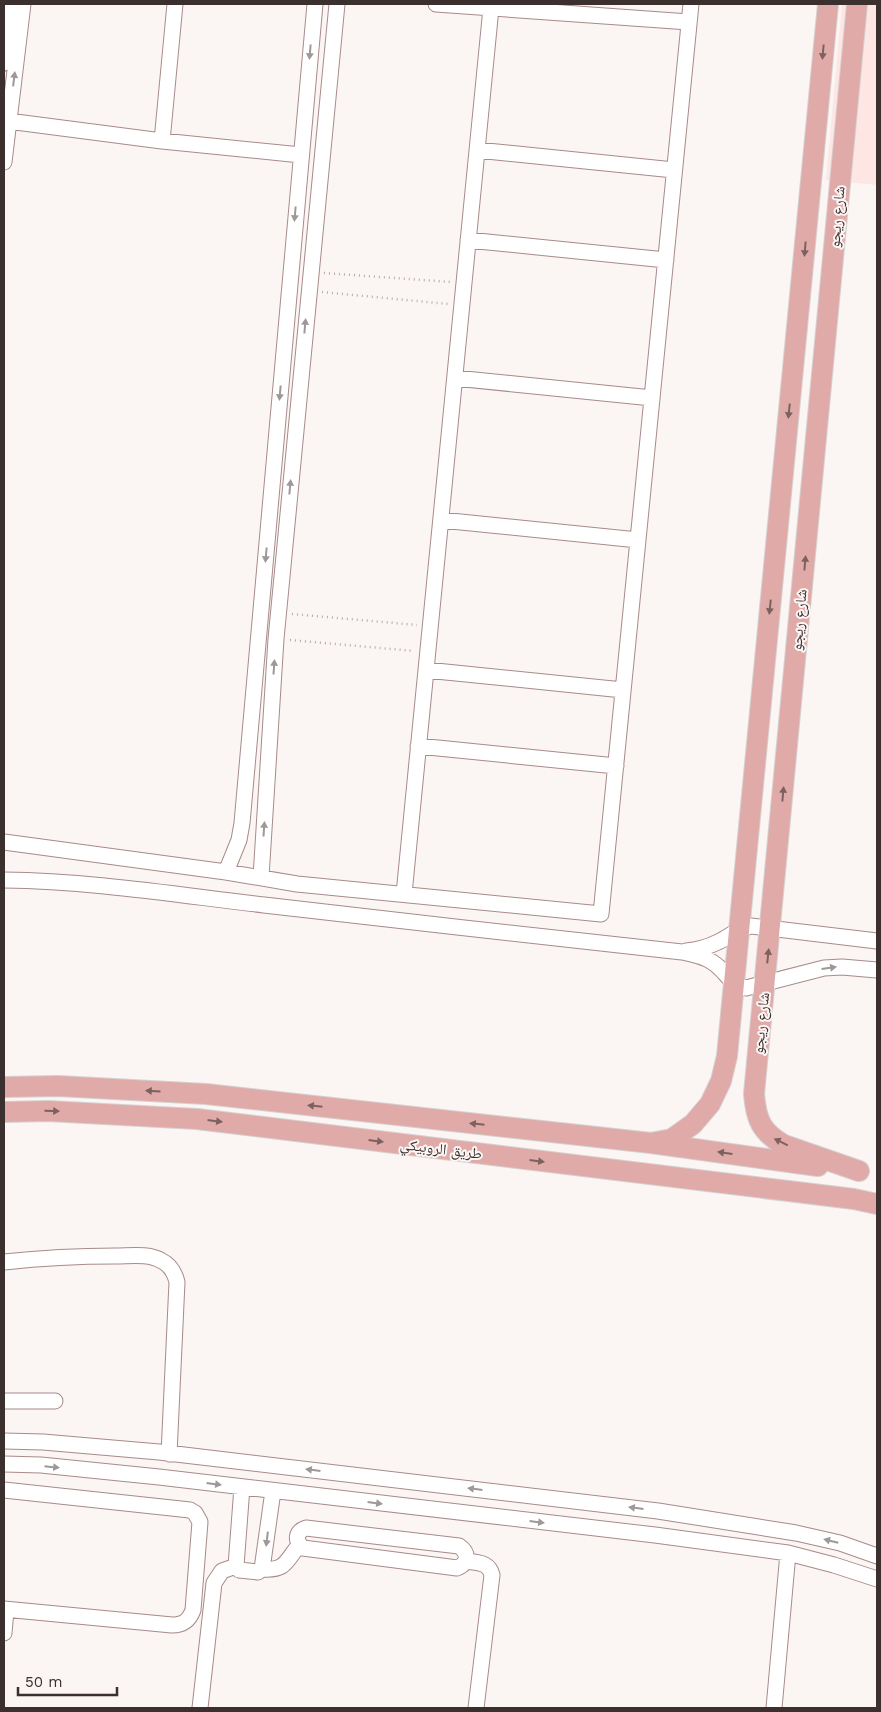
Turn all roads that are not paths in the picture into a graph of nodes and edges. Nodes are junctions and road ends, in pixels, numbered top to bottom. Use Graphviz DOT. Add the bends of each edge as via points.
graph roads {
  1 [pos="22,4"];
  2 [pos="175,4"];
  3 [pos="315,4"];
  4 [pos="337,4"];
  5 [pos="436,4"];
  6 [pos="691,4"];
  7 [pos="828,4"];
  8 [pos="857,4"];
  9 [pos="8,7"];
  10 [pos="491,8"];
  11 [pos="689,22"];
  12 [pos="4,62"];
  13 [pos="8,121"];
  14 [pos="162,141"];
  15 [pos="477,150"];
  16 [pos="300,155"];
  17 [pos="4,162"];
  18 [pos="674,170"];
  19 [pos="807,224"];
  20 [pos="836,227"];
  21 [pos="468,240"];
  22 [pos="666,260"];
  23 [pos="455,378"];
  24 [pos="652,398"];
  25 [pos="441,520"];
  26 [pos="268,524"];
  27 [pos="286,524"];
  28 [pos="638,540"];
  29 [pos="426,670"];
  30 [pos="623,690"];
  31 [pos="418,746"];
  32 [pos="616,766"];
  33 [pos="4,842"];
  34 [pos="226,872"];
  35 [pos="261,878"];
  36 [pos="4,880"];
  37 [pos="404,894"];
  38 [pos="739,929"];
  39 [pos="771,929"];
  40 [pos="877,941"];
  41 [pos="682,952"];
  42 [pos="877,970"];
  43 [pos="734,984"];
  44 [pos="765,984"];
  45 [pos="4,1087"];
  46 [pos="4,1112"];
  47 [pos="651,1143"];
  48 [pos="868,1173"];
  49 [pos="877,1204"];
  50 [pos="4,1262"];
  51 [pos="4,1401"];
  52 [pos="55,1401"];
  53 [pos="4,1441"];
  54 [pos="169,1454"];
  55 [pos="4,1464"];
  56 [pos="271,1465"];
  57 [pos="242,1487"];
  58 [pos="4,1490"];
  59 [pos="271,1490"];
  60 [pos="658,1511"];
  61 [pos="655,1535"];
  62 [pos="299,1545"];
  63 [pos="788,1554"];
  64 [pos="877,1556"];
  65 [pos="466,1561"];
  66 [pos="236,1566"];
  67 [pos="262,1569"];
  68 [pos="877,1579"];
  69 [pos="5,1609"];
  70 [pos="4,1633"];
  71 [pos="200,1708"];
  72 [pos="476,1708"];
  73 [pos="774,1708"];
  13 -- 1 [label="street, one-way"];
  2 -- 14 [label="street"];
  3 -- 16 [label="street, one-way"];
  27 -- 4 [label="street, one-way"];
  5 -- 10 [label="street"];
  6 -- 11 [label="street"];
  7 -- 19 [label="main road, شارع ريجو, one-way"];
  8 -- 20 [label="main road, شارع ريجو"];
  9 -- 12 [label="street"];
  10 -- 11 [label="street"];
  10 -- 15 [label="street"];
  11 -- 18 [label="street"];
  13 -- 14 [label="street"];
  13 -- 17 [label="street"];
  14 -- 16 [label="street"];
  15 -- 18 [label="street"];
  15 -- 21 [label="street"];
  16 -- 26 [label="street, one-way"];
  18 -- 22 [label="street"];
  19 -- 20 [label="main road"];
  19 -- 38 [label="main road, شارع ريجو, one-way"];
  39 -- 20 [label="main road, شارع ريجو, one-way"];
  21 -- 22 [label="street"];
  21 -- 23 [label="street"];
  22 -- 24 [label="street"];
  23 -- 24 [label="street"];
  23 -- 25 [label="street"];
  24 -- 28 [label="street"];
  25 -- 28 [label="street"];
  25 -- 29 [label="street"];
  26 -- 27 [label="street"];
  26 -- 34 [label="street, one-way" via="242,823"];
  35 -- 27 [label="street, one-way"];
  28 -- 30 [label="street"];
  29 -- 30 [label="street"];
  29 -- 31 [label="street"];
  30 -- 32 [label="street"];
  31 -- 32 [label="street"];
  31 -- 37 [label="street"];
  32 -- 37 [label="street" via="601,914"];
  33 -- 34 [label="street"];
  34 -- 35 [label="street"];
  35 -- 37 [label="street"];
  36 -- 41 [label="street" via="96,886"];
  38 -- 39 [label="street" via="751,926"];
  38 -- 41 [label="street" via="718,942"];
  38 -- 43 [label="main road, شارع ريجو"];
  39 -- 40 [label="street"];
  44 -- 39 [label="main road, شارع ريجو, one-way"];
  41 -- 43 [label="street" via="712,962"];
  44 -- 42 [label="street, one-way" via="824,968 842,966"];
  43 -- 44 [label="street" via="746,988"];
  43 -- 47 [label="main road, شارع ريجو" via="727,1056 721,1081 710,1104 693,1124 672,1139"];
  48 -- 44 [label="main road, شارع ريجو, one-way" via="784,1145 758,1120 754,1094"];
  47 -- 45 [label="main road, طريق الروبيكي, one-way" via="206,1094 58,1086"];
  46 -- 49 [label="main road, طريق الروبيكي, one-way" via="48,1111 197,1119"];
  48 -- 47 [label="main road, طريق الروبيكي, one-way"];
  50 -- 54 [label="street" via="145,1256 163,1262 171,1270 177,1282"];
  51 -- 52 [label="street"];
  53 -- 54 [label="street"];
  54 -- 56 [label="street"];
  55 -- 57 [label="street, one-way" via="41,1465"];
  56 -- 59 [label="street"];
  60 -- 56 [label="street, one-way"];
  57 -- 59 [label="street"];
  57 -- 66 [label="street"];
  58 -- 69 [label="street" via="190,1510 195,1512 200,1522 193,1610 186,1622 179,1625"];
  59 -- 61 [label="street, one-way"];
  59 -- 67 [label="street, one-way"];
  60 -- 61 [label="street"];
  64 -- 60 [label="street, one-way" via="796,1533"];
  61 -- 63 [label="street"];
  62 -- 65 [label="street" via="308,1549 457,1568"];
  62 -- 65 [label="street" via="299,1532 310,1528 459,1546 467,1554"];
  62 -- 67 [label="street" via="280,1569"];
  63 -- 68 [label="street"];
  63 -- 73 [label="street"];
  65 -- 72 [label="street" via="485,1564 492,1575"];
  66 -- 67 [label="street" via="239,1570 258,1572"];
  66 -- 71 [label="street" via="222,1571 214,1583"];
  69 -- 70 [label="street"];
}
